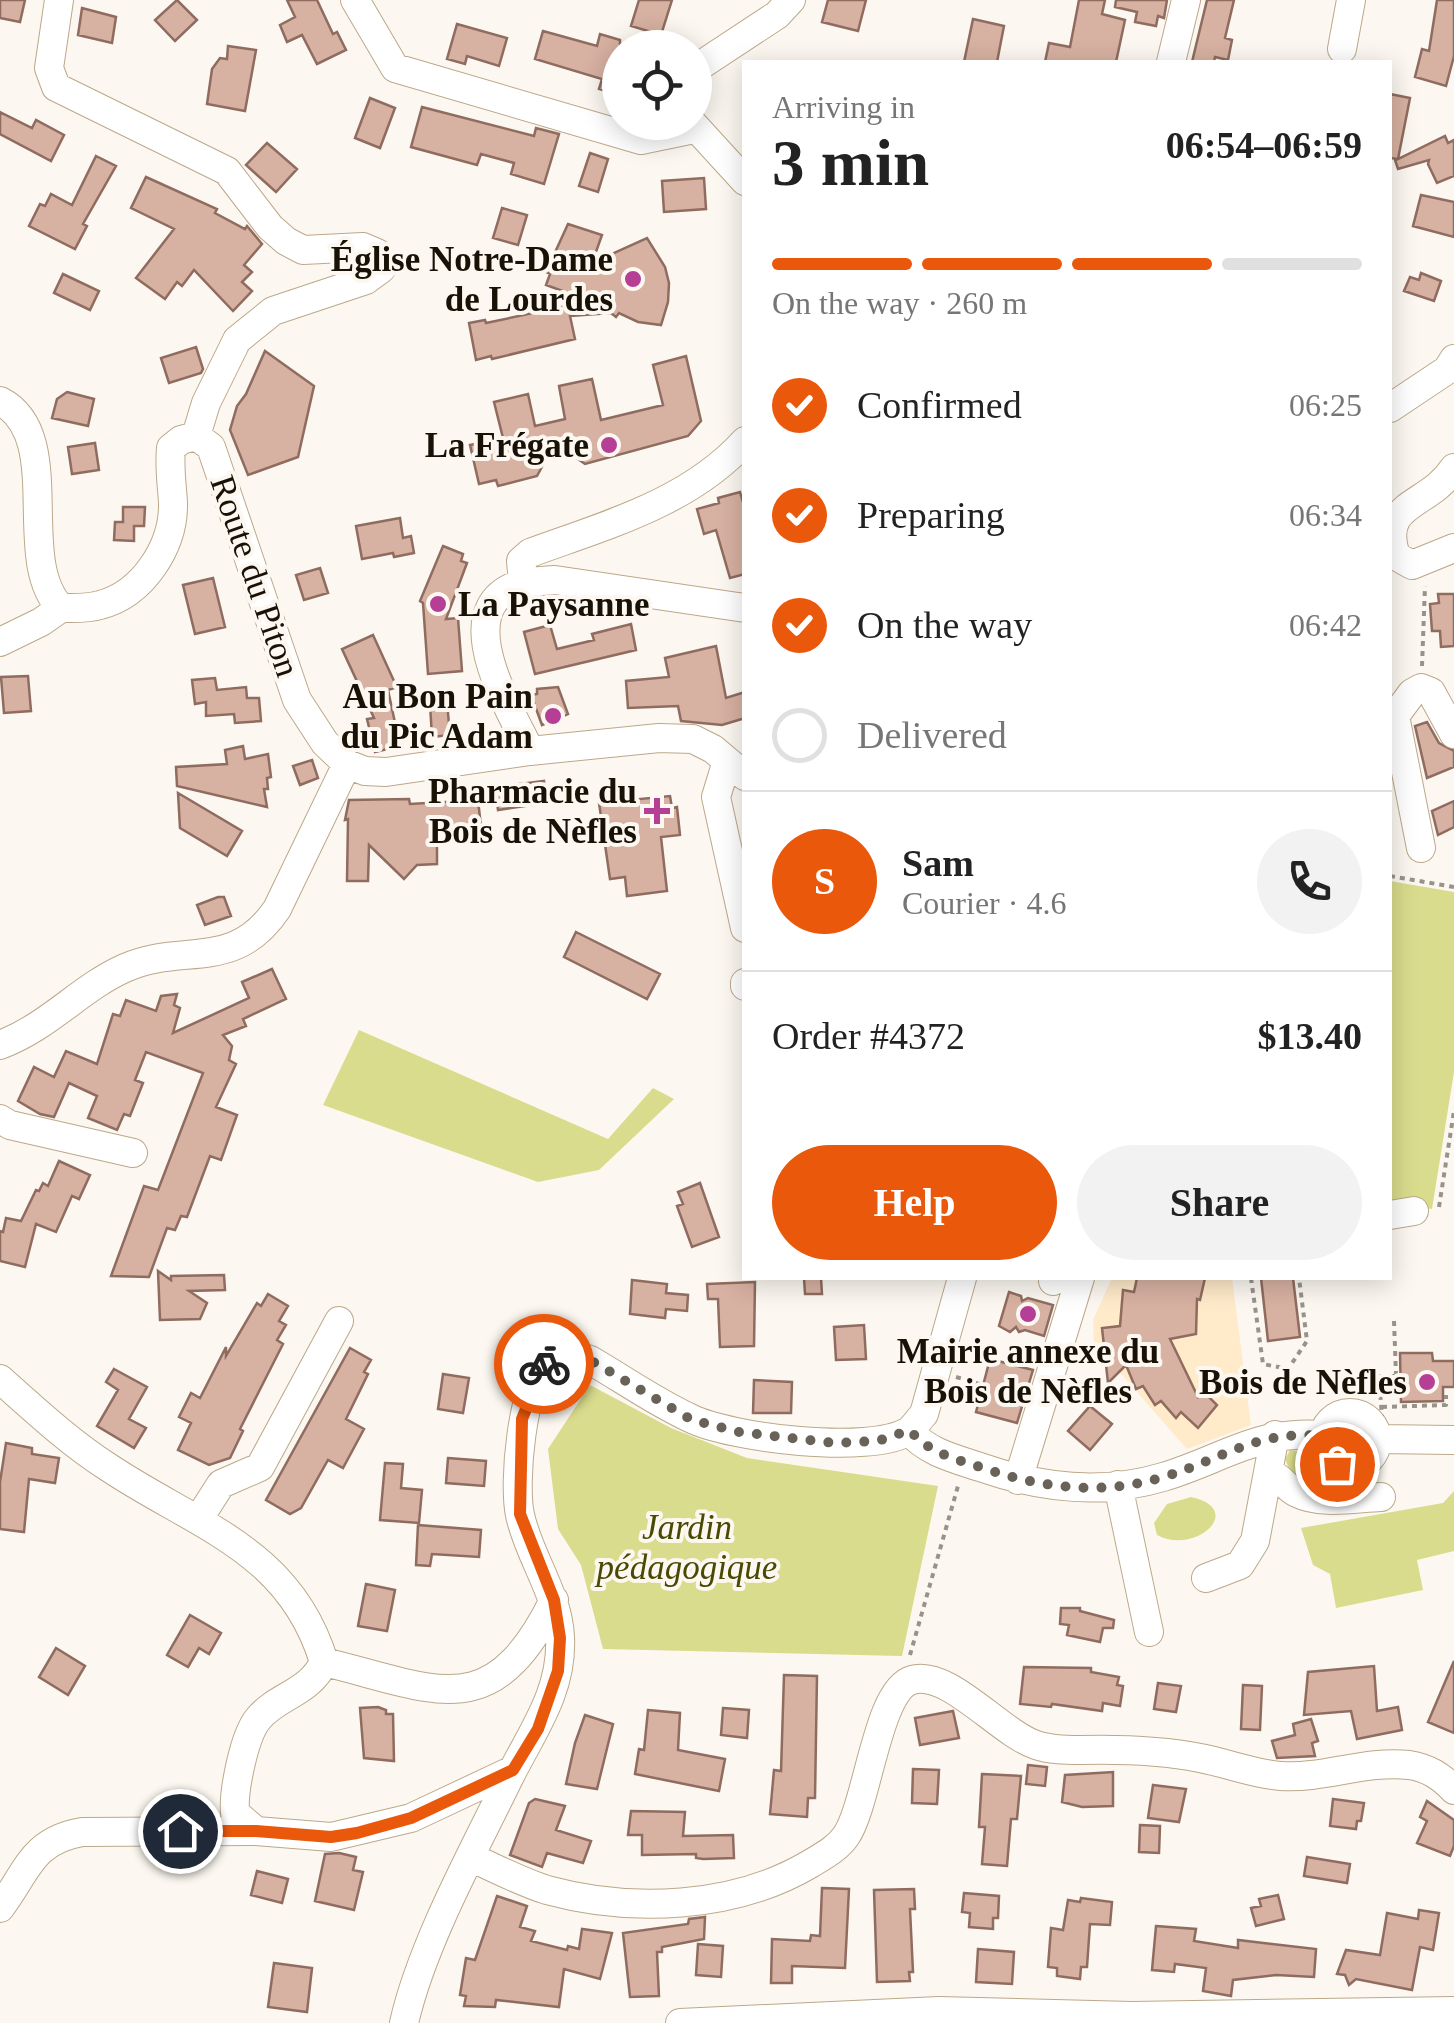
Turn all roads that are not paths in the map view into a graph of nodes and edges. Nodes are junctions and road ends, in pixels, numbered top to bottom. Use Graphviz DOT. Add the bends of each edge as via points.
graph roads {
  1 [pos="59,0"];
  2 [pos="355,0"];
  3 [pos="790,0"];
  4 [pos="1186,0"];
  5 [pos="1350,0"];
  6 [pos="1342,49"];
  7 [pos="712,58"];
  8 [pos="1171,60"];
  9 [pos="602,128"];
  10 [pos="706,140"];
  11 [pos="742,177"];
  12 [pos="1454,359"];
  13 [pos="0,400"];
  14 [pos="1392,407"];
  15 [pos="196,436"];
  16 [pos="742,444"];
  17 [pos="1454,468"];
  18 [pos="1392,523"];
  19 [pos="1392,545"];
  20 [pos="1454,548"];
  21 [pos="524,584"];
  22 [pos="61,608"];
  23 [pos="742,608"];
  24 [pos="0,642"];
  25 [pos="1392,716"];
  26 [pos="1454,734"];
  27 [pos="530,751"];
  28 [pos="347,764"];
  29 [pos="736,768"];
  30 [pos="1420,848"];
  31 [pos="742,914"];
  32 [pos="1,1047"];
  33 [pos="0,1119"];
  34 [pos="133,1153"];
  35 [pos="961,1280"];
  36 [pos="1063,1280"];
  37 [pos="339,1320"];
  38 [pos="0,1379"];
  39 [pos="1380,1428"];
  40 [pos="910,1430"];
  41 [pos="1275,1435"];
  42 [pos="1323,1436"];
  43 [pos="1454,1440"];
  44 [pos="1270,1473"];
  45 [pos="1018,1480"];
  46 [pos="1118,1485"];
  47 [pos="1381,1497"];
  48 [pos="198,1520"];
  49 [pos="1206,1578"];
  50 [pos="554,1600"];
  51 [pos="1150,1632"];
  52 [pos="324,1662"];
  53 [pos="513,1770"];
  54 [pos="1454,1790"];
  55 [pos="256,1831"];
  56 [pos="470,1857"];
  57 [pos="0,1908"];
  58 [pos="1454,2011"];
  59 [pos="939,2017"];
  60 [pos="1380,2017"];
  61 [pos="829,2020"];
  62 [pos="1133,2020"];
  63 [pos="404,2023"];
  64 [pos="680,2023"];
  1 -- 15 [label="street" via="48,68 56,88 227,171 270,227 303,250 376,253 381,269 366,280 273,311 237,340"];
  2 -- 9 [label="street" via="394,68"];
  3 -- 7 [label="street" via="778,16"];
  4 -- 8 [label="street"];
  5 -- 6 [label="street"];
  10 -- 11 [label="street"];
  12 -- 14 [label="street"];
  13 -- 22 [label="street" via="20,416 32,446 43,568"];
  15 -- 22 [label="street, Route du Piton" via="171,448 173,505 168,538 153,567 103,605"];
  15 -- 28 [label="street, Route du Piton" via="211,446 220,467 297,700"];
  16 -- 21 [label="street" via="725,463 658,506 530,553 521,562"];
  17 -- 18 [label="street" via="1443,485"];
  19 -- 20 [label="street" via="1396,556 1412,565"];
  21 -- 23 [label="street" via="555,580"];
  21 -- 27 [label="street" via="495,602 485,636 488,664"];
  22 -- 24 [label="street"];
  25 -- 26 [label="street" via="1421,688 1431,692"];
  25 -- 30 [label="street"];
  27 -- 28 [label="street" via="386,772"];
  27 -- 29 [label="street" via="693,738"];
  28 -- 32 [label="street" via="266,926 226,950 126,967"];
  29 -- 31 [label="street" via="716,797"];
  33 -- 34 [label="street"];
  35 -- 40 [label="street" via="924,1414"];
  36 -- 45 [label="street"];
  37 -- 48 [label="street" via="260,1466 220,1484"];
  38 -- 48 [label="street" via="105,1466"];
  39 -- 42 [label="street" via="1351,1413 1333,1419"];
  39 -- 42 [label="street" via="1372,1457 1346,1467 1330,1459"];
  39 -- 43 [label="street"];
  40 -- 45 [label="street" via="939,1454"];
  40 -- 50 [label="street" via="878,1441 834,1443 739,1432 692,1420 590,1360 556,1355 545,1362 522,1419 520,1494 520,1514"];
  41 -- 42 [label="street"];
  41 -- 44 [label="street"];
  41 -- 46 [label="street" via="1161,1478"];
  44 -- 47 [label="street" via="1314,1500"];
  44 -- 49 [label="street" via="1255,1541 1240,1565"];
  45 -- 46 [label="street" via="1062,1489"];
  46 -- 51 [label="street"];
  48 -- 52 [label="street" via="265,1564 314,1629"];
  50 -- 52 [label="street" via="522,1651 474,1688 441,1690"];
  50 -- 53 [label="street" via="558,1671 538,1729"];
  52 -- 55 [label="street" via="318,1676 257,1720 234,1784 235,1813"];
  53 -- 55 [label="street" via="411,1818 357,1833"];
  53 -- 56 [label="street"];
  54 -- 56 [label="street" via="1427,1769 1407,1765 1281,1776 1144,1749 1037,1746 939,1682 916,1679 889,1705 846,1836 789,1876 736,1895 596,1900 544,1889"];
  55 -- 57 [label="street" via="62,1836 34,1856"];
  56 -- 63 [label="street"];
  58 -- 60 [label="street"];
  59 -- 61 [label="street"];
  59 -- 62 [label="street"];
  60 -- 62 [label="street"];
  61 -- 64 [label="street"];
}
